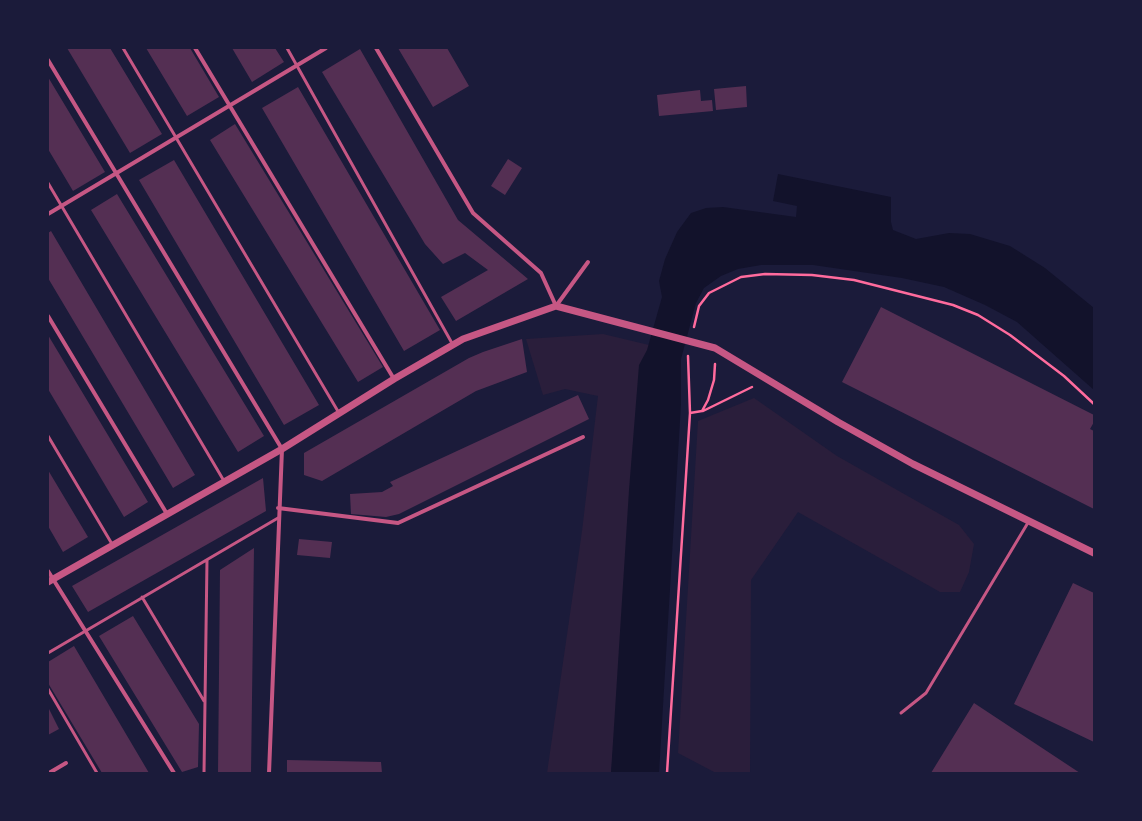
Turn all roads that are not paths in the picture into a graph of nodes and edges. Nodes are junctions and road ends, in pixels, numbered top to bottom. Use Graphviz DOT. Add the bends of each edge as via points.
graph roads {
  1 [pos="123,48"];
  2 [pos="195,48"];
  3 [pos="287,48"];
  4 [pos="326,48"];
  5 [pos="376,48"];
  6 [pos="48,60"];
  7 [pos="297,65"];
  8 [pos="229,106"];
  9 [pos="177,137"];
  10 [pos="116,174"];
  11 [pos="48,183"];
  12 [pos="62,206"];
  13 [pos="48,214"];
  14 [pos="588,262"];
  15 [pos="556,306"];
  16 [pos="48,316"];
  17 [pos="452,345"];
  18 [pos="394,379"];
  19 [pos="339,413"];
  20 [pos="48,436"];
  21 [pos="583,437"];
  22 [pos="282,449"];
  23 [pos="224,482"];
  24 [pos="278,508"];
  25 [pos="167,514"];
  26 [pos="278,518"];
  27 [pos="1029,521"];
  28 [pos="113,545"];
  29 [pos="1094,553"];
  30 [pos="207,560"];
  31 [pos="48,572"];
  32 [pos="50,581"];
  33 [pos="142,597"];
  34 [pos="85,631"];
  35 [pos="48,653"];
  36 [pos="48,689"];
  37 [pos="205,702"];
  38 [pos="901,712"];
  39 [pos="66,763"];
  40 [pos="49,773"];
  41 [pos="97,773"];
  42 [pos="174,773"];
  43 [pos="204,773"];
  44 [pos="269,773"];
  1 -- 9 [label="lane"];
  2 -- 8 [label="street"];
  3 -- 7 [label="lane"];
  4 -- 7 [label="street"];
  5 -- 15 [label="street" via="473,213 542,273"];
  6 -- 10 [label="street"];
  7 -- 8 [label="street"];
  7 -- 17 [label="lane"];
  8 -- 9 [label="street"];
  8 -- 18 [label="street"];
  9 -- 10 [label="street"];
  9 -- 19 [label="lane"];
  10 -- 12 [label="street"];
  10 -- 22 [label="street"];
  11 -- 12 [label="lane"];
  12 -- 13 [label="street"];
  12 -- 23 [label="lane"];
  14 -- 15 [label="street"];
  15 -- 17 [label="street"];
  15 -- 27 [label="street" via="715,348 913,464"];
  16 -- 25 [label="street"];
  17 -- 18 [label="street"];
  18 -- 19 [label="street"];
  19 -- 22 [label="street"];
  20 -- 28 [label="lane"];
  21 -- 24 [label="street" via="398,523"];
  22 -- 23 [label="street"];
  22 -- 24 [label="street"];
  23 -- 25 [label="street"];
  24 -- 26 [label="street"];
  25 -- 28 [label="street"];
  26 -- 30 [label="lane"];
  26 -- 44 [label="street"];
  27 -- 29 [label="street"];
  27 -- 38 [label="lane" via="926,693"];
  28 -- 32 [label="street"];
  30 -- 33 [label="lane"];
  30 -- 37 [label="lane"];
  31 -- 32 [label="street"];
  32 -- 34 [label="street"];
  33 -- 34 [label="lane"];
  33 -- 37 [label="lane"];
  34 -- 35 [label="lane"];
  34 -- 42 [label="street"];
  36 -- 41 [label="lane"];
  37 -- 43 [label="lane"];
  39 -- 40 [label="street"];
}
